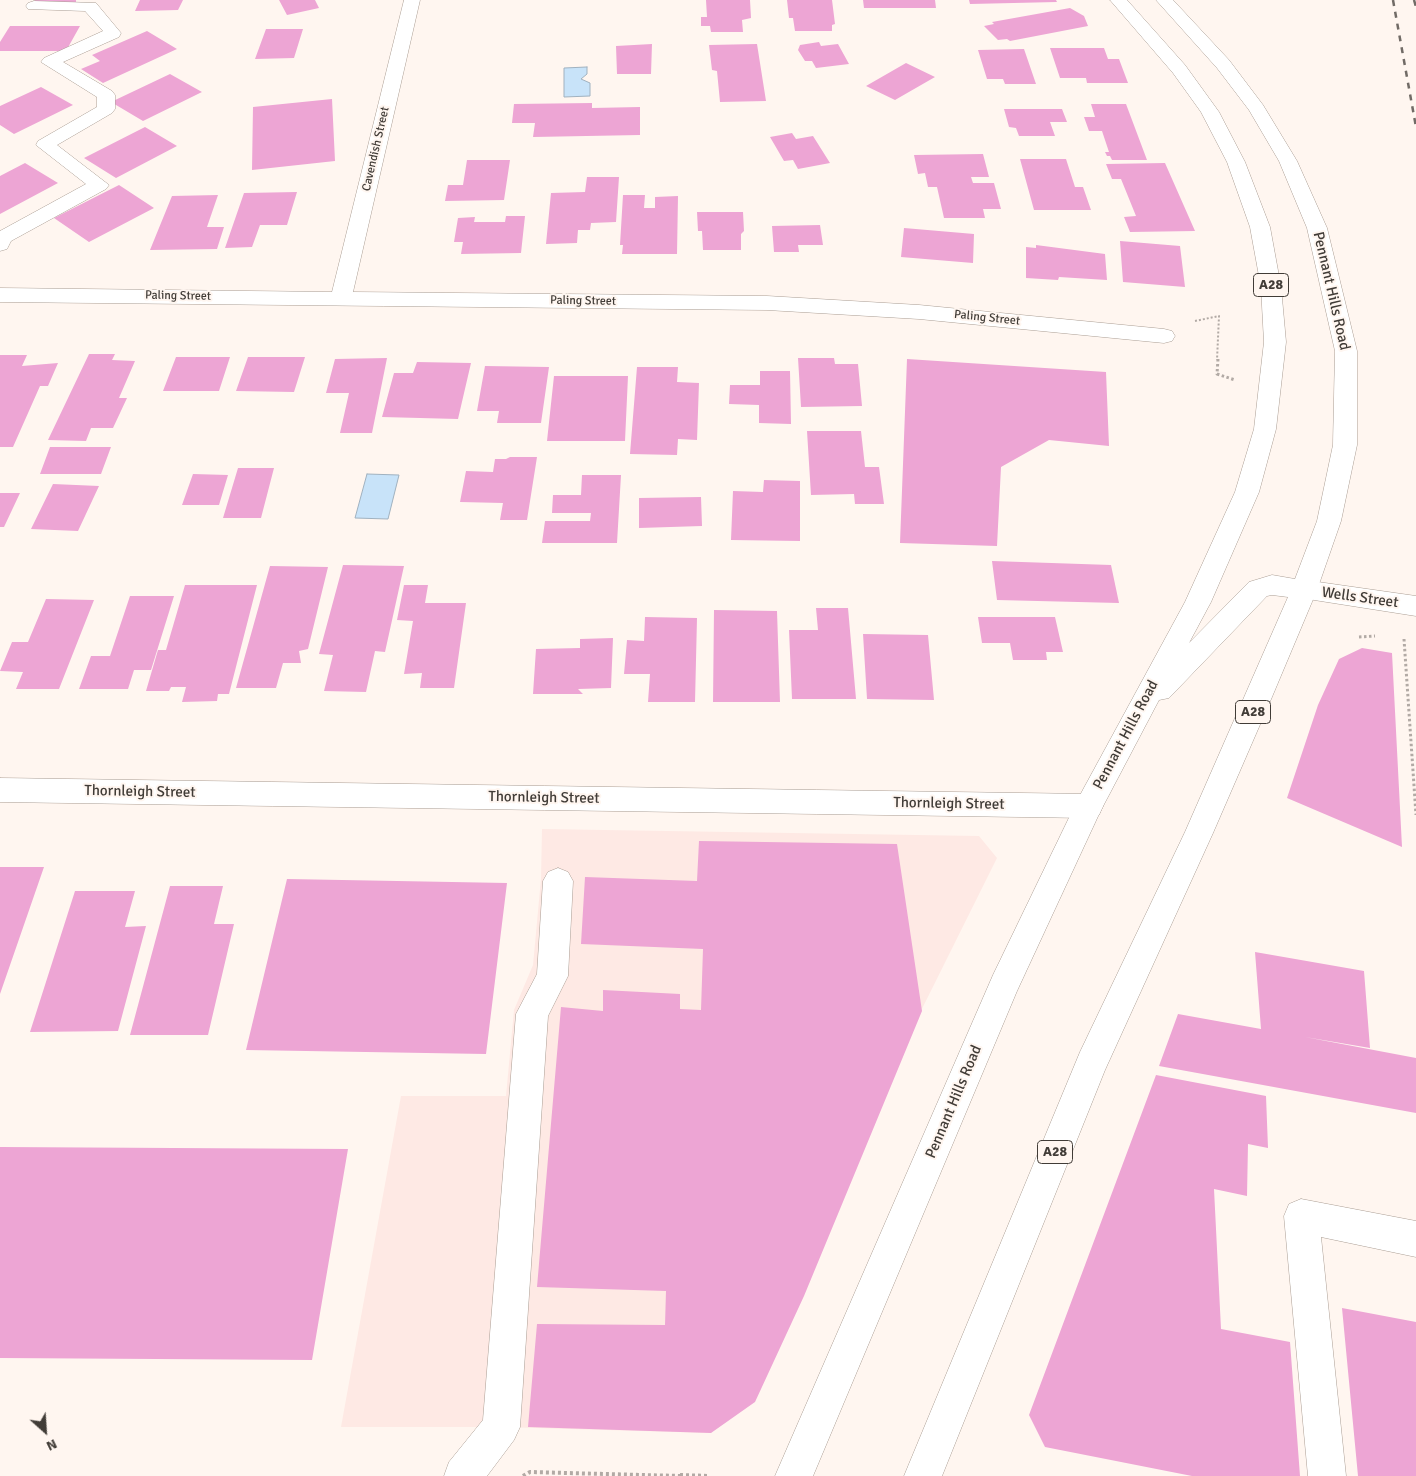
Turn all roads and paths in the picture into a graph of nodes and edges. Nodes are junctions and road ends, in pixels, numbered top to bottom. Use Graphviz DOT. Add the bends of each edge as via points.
graph roads {
  1 [pos="412,0"];
  2 [pos="1118,0"];
  3 [pos="1164,0"];
  4 [pos="34,6"];
  5 [pos="0,245"];
  6 [pos="0,295"];
  7 [pos="341,298"];
  8 [pos="1164,336"];
  9 [pos="1235,380"];
  10 [pos="1304,590"];
  11 [pos="1416,606"];
  12 [pos="1404,634"];
  13 [pos="1377,636"];
  14 [pos="1360,637"];
  15 [pos="1135,716"];
  16 [pos="0,790"];
  17 [pos="1089,806"];
  18 [pos="1416,815"];
  19 [pos="558,881"];
  20 [pos="1416,1239"];
  21 [pos="463,1476"];
  22 [pos="523,1476"];
  23 [pos="680,1476"];
  24 [pos="710,1476"];
  25 [pos="794,1476"];
  26 [pos="924,1476"];
  27 [pos="1327,1476"];
  1 -- 7 [label="main road, Cavendish Street"];
  2 -- 15 [label="main road, Pennant Hills Road / A28" via="1179,69 1210,112 1236,162 1260,227 1271,287 1275,342 1265,429 1246,492 1198,602"];
  3 -- 10 [label="main road, Pennant Hills Road / A28" via="1246,94 1288,161 1317,228 1333,291 1346,351 1345,445 1329,520"];
  4 -- 5 [label="main road" via="90,6 113,33 50,62 106,95 106,109 45,145 99,185 2,238"];
  6 -- 7 [label="main road, Paling Street"];
  7 -- 8 [label="main road, Paling Street" via="767,303 919,312"];
  8 -- 9 [label="path" via="1201,319 1219,316 1217,374"];
  10 -- 11 [label="main road, Wells Street"];
  10 -- 15 [label="main road, Wells Street" via="1272,585 1258,589"];
  10 -- 26 [label="main road, Pennant Hills Road / A28" via="1203,824 1091,1063"];
  12 -- 18 [label="path"];
  13 -- 14 [label="path"];
  15 -- 17 [label="main road, Pennant Hills Road / A28"];
  16 -- 17 [label="main road, Thornleigh Street"];
  17 -- 25 [label="main road, Pennant Hills Road / A28" via="1004,985"];
  19 -- 21 [label="main road" via="552,976 532,1014 501,1426"];
  20 -- 27 [label="main road" via="1301,1216"];
  22 -- 23 [label="path" via="530,1472"];
  23 -- 24 [label="path"];
}
